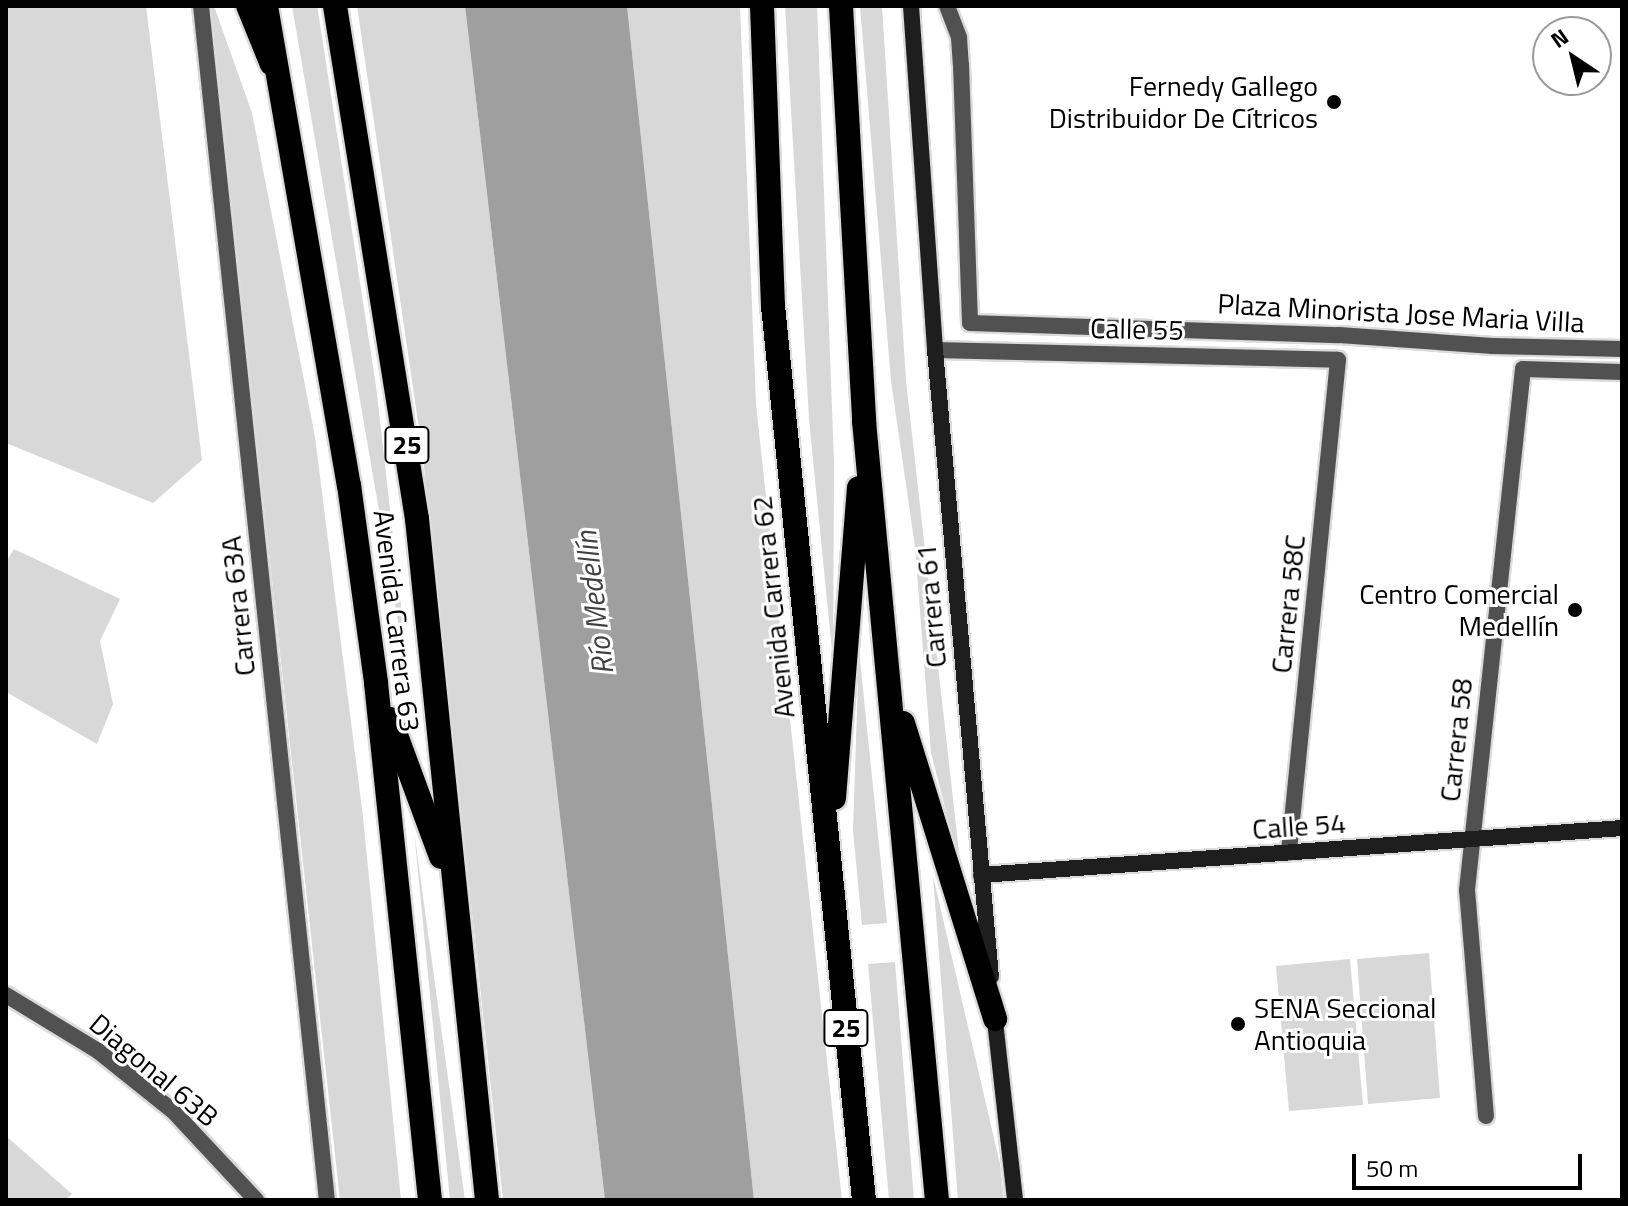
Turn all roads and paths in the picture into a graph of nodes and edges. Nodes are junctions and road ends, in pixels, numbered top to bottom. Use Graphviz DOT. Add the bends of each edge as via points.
graph roads {
  1 [pos="201,6"];
  2 [pos="246,6"];
  3 [pos="266,6"];
  4 [pos="335,6"];
  5 [pos="762,6"];
  6 [pos="841,6"];
  7 [pos="911,6"];
  8 [pos="947,6"];
  9 [pos="279,88"];
  10 [pos="1622,349"];
  11 [pos="935,350"];
  12 [pos="1338,360"];
  13 [pos="1622,372"];
  14 [pos="864,421"];
  15 [pos="888,676"];
  16 [pos="376,683"];
  17 [pos="1622,828"];
  18 [pos="1472,839"];
  19 [pos="1289,853"];
  20 [pos="829,856"];
  21 [pos="981,875"];
  22 [pos="452,887"];
  23 [pos="6,995"];
  24 [pos="995,1019"];
  25 [pos="1486,1116"];
  26 [pos="256,1200"];
  27 [pos="327,1200"];
  28 [pos="430,1200"];
  29 [pos="487,1200"];
  30 [pos="864,1200"];
  31 [pos="937,1200"];
  32 [pos="1015,1200"];
  1 -- 27 [label="street, Carrera 63A"];
  2 -- 9 [label="main road"];
  3 -- 9 [label="highway, Avenida Carrera 63 / 25"];
  4 -- 22 [label="highway, Avenida Carrera 63 / 25" via="417,519"];
  5 -- 20 [label="highway, Avenida Carrera 62 / 25" via="773,306"];
  6 -- 14 [label="highway"];
  7 -- 11 [label="street, Carrera 61"];
  8 -- 10 [label="street, Plaza Minorista Jose Maria Villa" via="959,38 961,65 970,323"];
  9 -- 16 [label="highway, Avenida Carrera 63 / 25" via="349,485"];
  11 -- 12 [label="street, Calle 55"];
  11 -- 21 [label="street, Carrera 61"];
  12 -- 19 [label="street, Carrera 58C"];
  13 -- 18 [label="street, Carrera 58" via="1523,369"];
  14 -- 15 [label="highway"];
  14 -- 20 [label="highway"];
  15 -- 24 [label="highway"];
  15 -- 31 [label="highway"];
  16 -- 22 [label="highway"];
  16 -- 28 [label="highway, Avenida Carrera 63 / 25"];
  17 -- 18 [label="street, Calle 54"];
  18 -- 19 [label="street, Calle 54"];
  18 -- 25 [label="street, Carrera 58" via="1467,912"];
  19 -- 21 [label="street, Calle 54"];
  20 -- 30 [label="highway, Avenida Carrera 62 / 25"];
  21 -- 24 [label="street, Carrera 61"];
  22 -- 29 [label="highway, Avenida Carrera 63 / 25"];
  23 -- 26 [label="street, Diagonal 63B" via="98,1051 161,1102"];
  24 -- 32 [label="street, Carrera 61"];
}
